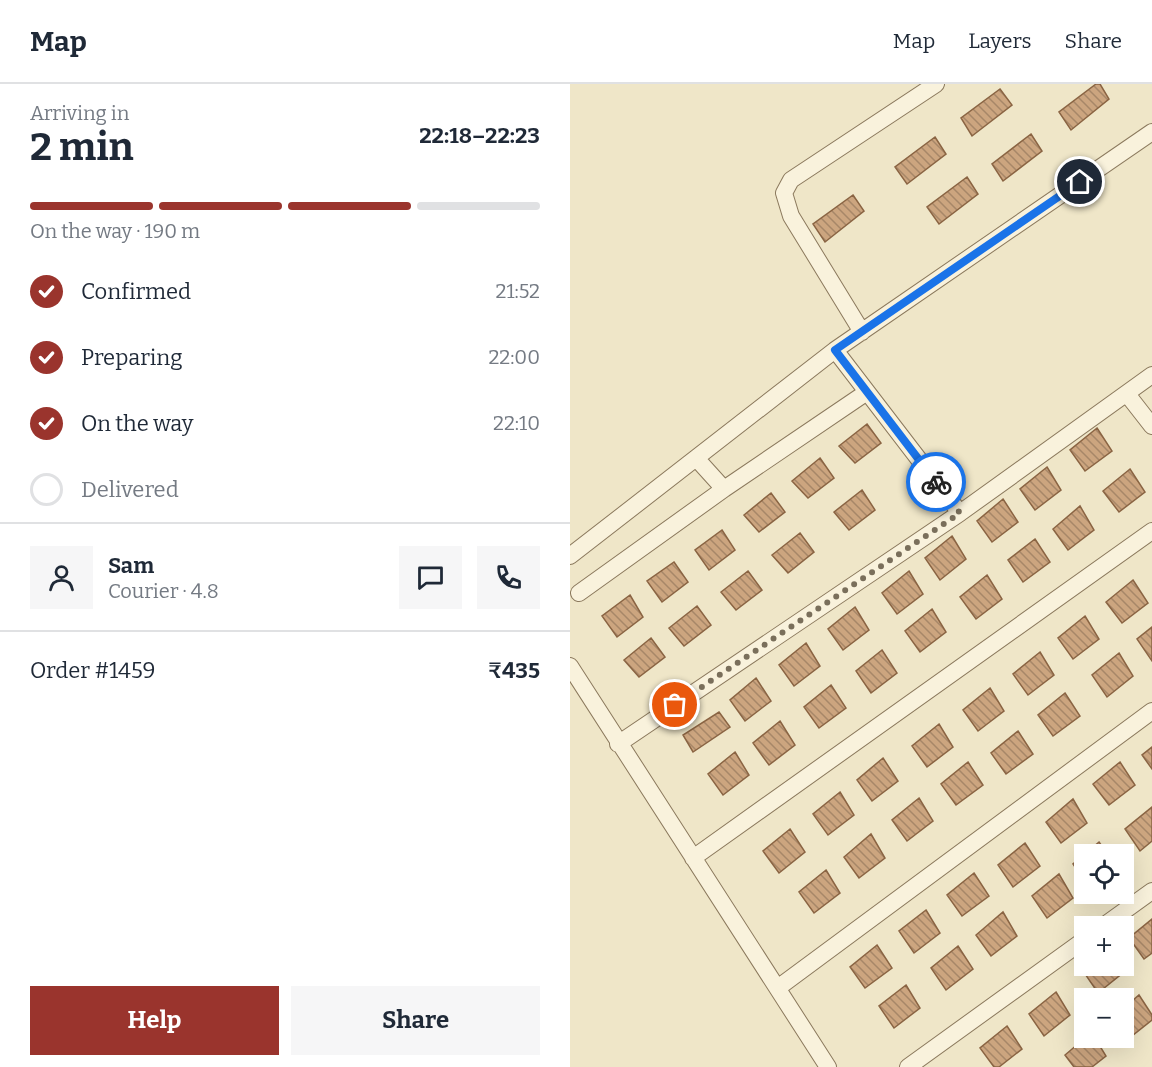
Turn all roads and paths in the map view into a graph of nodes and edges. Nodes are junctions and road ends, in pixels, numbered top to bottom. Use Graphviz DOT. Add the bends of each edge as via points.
graph roads {
  1 [pos="936,84"];
  2 [pos="1152,132"];
  3 [pos="862,332"];
  4 [pos="835,350"];
  5 [pos="1152,375"];
  6 [pos="867,392"];
  7 [pos="1127,394"];
  8 [pos="1152,426"];
  9 [pos="696,458"];
  10 [pos="724,489"];
  11 [pos="960,513"];
  12 [pos="1152,531"];
  13 [pos="570,556"];
  14 [pos="579,593"];
  15 [pos="570,666"];
  16 [pos="1152,711"];
  17 [pos="618,744"];
  18 [pos="693,858"];
  19 [pos="1152,891"];
  20 [pos="1117,916"];
  21 [pos="1074,947"];
  22 [pos="779,987"];
  23 [pos="828,1067"];
  24 [pos="908,1067"];
  1 -- 3 [label="street" via="791,180 784,193 791,216"];
  2 -- 3 [label="street"];
  3 -- 4 [label="street"];
  4 -- 6 [label="street"];
  4 -- 9 [label="street"];
  5 -- 7 [label="street"];
  6 -- 10 [label="street"];
  6 -- 11 [label="street"];
  7 -- 8 [label="street"];
  7 -- 11 [label="street"];
  9 -- 10 [label="street"];
  9 -- 13 [label="street"];
  10 -- 14 [label="street"];
  11 -- 17 [label="street"];
  12 -- 18 [label="street"];
  15 -- 17 [label="street"];
  16 -- 22 [label="street"];
  17 -- 18 [label="street"];
  18 -- 22 [label="street"];
  19 -- 20 [label="street"];
  21 -- 24 [label="street"];
  22 -- 23 [label="street"];
}
